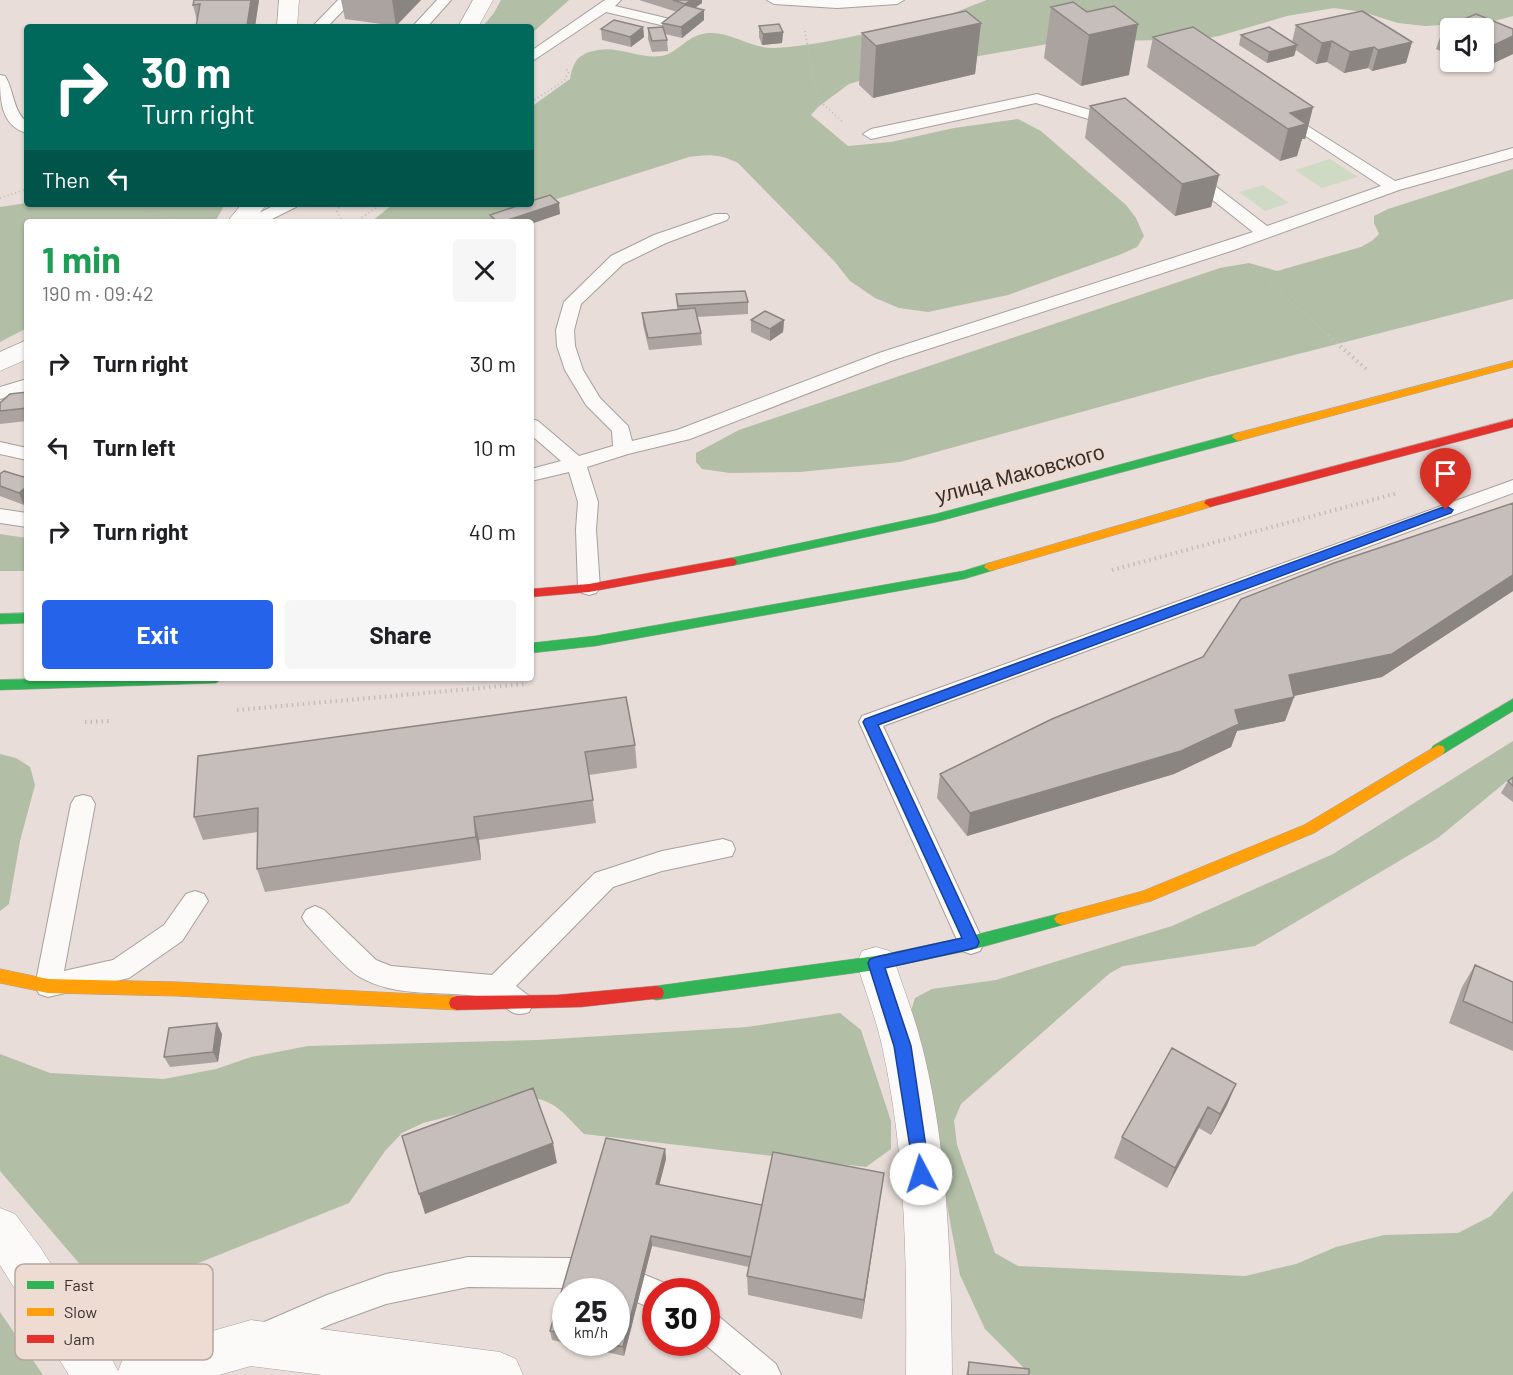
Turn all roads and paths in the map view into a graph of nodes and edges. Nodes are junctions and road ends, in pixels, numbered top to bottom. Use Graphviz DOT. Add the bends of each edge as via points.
graph roads {
  1 [pos="289,0"];
  2 [pos="346,0"];
  3 [pos="444,0"];
  4 [pos="483,0"];
  5 [pos="777,0"];
  6 [pos="897,0"];
  7 [pos="879,1"];
  8 [pos="609,4"];
  9 [pos="820,4"];
  10 [pos="665,22"];
  11 [pos="287,24"];
  12 [pos="322,24"];
  13 [pos="422,24"];
  14 [pos="470,24"];
  15 [pos="534,56"];
  16 [pos="564,67"];
  17 [pos="0,79"];
  18 [pos="534,100"];
  19 [pos="1264,103"];
  20 [pos="24,126"];
  21 [pos="1131,130"];
  22 [pos="871,134"];
  23 [pos="1513,153"];
  24 [pos="1182,168"];
  25 [pos="1393,187"];
  26 [pos="24,190"];
  27 [pos="0,198"];
  28 [pos="140,207"];
  29 [pos="252,207"];
  30 [pos="284,207"];
  31 [pos="378,207"];
  32 [pos="721,217"];
  33 [pos="170,219"];
  34 [pos="242,219"];
  35 [pos="260,219"];
  36 [pos="360,219"];
  37 [pos="1265,233"];
  38 [pos="1228,246"];
  39 [pos="24,350"];
  40 [pos="0,363"];
  41 [pos="1513,364"];
  42 [pos="1373,374"];
  43 [pos="24,386"];
  44 [pos="0,393"];
  45 [pos="1513,423"];
  46 [pos="534,428"];
  47 [pos="0,448"];
  48 [pos="623,449"];
  49 [pos="24,452"];
  50 [pos="576,464"];
  51 [pos="534,474"];
  52 [pos="1513,486"];
  53 [pos="0,516"];
  54 [pos="24,520"];
  55 [pos="589,588"];
  56 [pos="534,593"];
  57 [pos="24,618"];
  58 [pos="0,619"];
  59 [pos="534,648"];
  60 [pos="123,681"];
  61 [pos="0,685"];
  62 [pos="1513,704"];
  63 [pos="83,804"];
  64 [pos="723,849"];
  65 [pos="195,901"];
  66 [pos="315,917"];
  67 [pos="971,942"];
  68 [pos="876,963"];
  69 [pos="0,976"];
  70 [pos="48,986"];
  71 [pos="498,987"];
  72 [pos="520,1004"];
  73 [pos="0,1229"];
  74 [pos="25,1264"];
  75 [pos="571,1273"];
  76 [pos="720,1338"];
  77 [pos="251,1343"];
  78 [pos="213,1354"];
  79 [pos="86,1360"];
  80 [pos="192,1360"];
  81 [pos="96,1375"];
  82 [pos="139,1375"];
  83 [pos="500,1375"];
  84 [pos="765,1375"];
  85 [pos="929,1375"];
  1 -- 11 [label="street"];
  2 -- 12 [label="lane"];
  3 -- 13 [label="lane"];
  4 -- 14 [label="street"];
  5 -- 9 [label="lane"];
  6 -- 7 [label="lane"];
  7 -- 9 [label="lane"];
  8 -- 10 [label="lane"];
  8 -- 15 [label="lane"];
  9 -- 22 [label="path" via="805,30 816,87 823,104 841,121 854,130"];
  16 -- 18 [label="path" via="568,77"];
  17 -- 20 [label="lane" via="15,122"];
  19 -- 25 [label="lane"];
  21 -- 22 [label="lane" via="1037,98"];
  23 -- 25 [label="lane"];
  24 -- 37 [label="lane"];
  25 -- 37 [label="lane"];
  26 -- 27 [label="path"];
  28 -- 33 [label="path"];
  29 -- 34 [label="street"];
  30 -- 35 [label="lane"];
  31 -- 36 [label="path"];
  32 -- 48 [label="lane" via="617,260 573,302 565,330 573,370 593,401 621,430"];
  37 -- 38 [label="lane"];
  38 -- 42 [label="path"];
  38 -- 48 [label="lane" via="885,357 683,435"];
  39 -- 40 [label="street"];
  41 -- 55 [label="main road, улица Маковского" via="936,518 775,554"];
  43 -- 44 [label="lane"];
  45 -- 59 [label="main road" via="1163,516 964,575 595,641"];
  46 -- 50 [label="lane"];
  47 -- 49 [label="lane"];
  48 -- 50 [label="lane"];
  50 -- 51 [label="lane"];
  50 -- 55 [label="lane" via="588,502"];
  52 -- 67 [label="lane" via="870,722"];
  53 -- 54 [label="lane"];
  55 -- 56 [label="main road, улица Маковского"];
  57 -- 58 [label="main road"];
  60 -- 61 [label="main road"];
  62 -- 67 [label="main road" via="1310,829 1146,897"];
  63 -- 70 [label="lane"];
  64 -- 71 [label="lane" via="662,861 604,880"];
  65 -- 70 [label="lane" via="173,933 120,970"];
  66 -- 71 [label="lane" via="367,968 390,977"];
  67 -- 68 [label="main road"];
  68 -- 72 [label="main road" via="604,1000"];
  68 -- 85 [label="street" via="902,1046 920,1151 929,1288"];
  69 -- 70 [label="main road"];
  70 -- 72 [label="main road"];
  71 -- 72 [label="lane"];
  73 -- 74 [label="street"];
  75 -- 77 [label="lane" via="468,1272 387,1289"];
  76 -- 84 [label="lane"];
  77 -- 78 [label="street"];
  77 -- 83 [label="street"];
  79 -- 81 [label="street"];
  80 -- 82 [label="street"];
}
